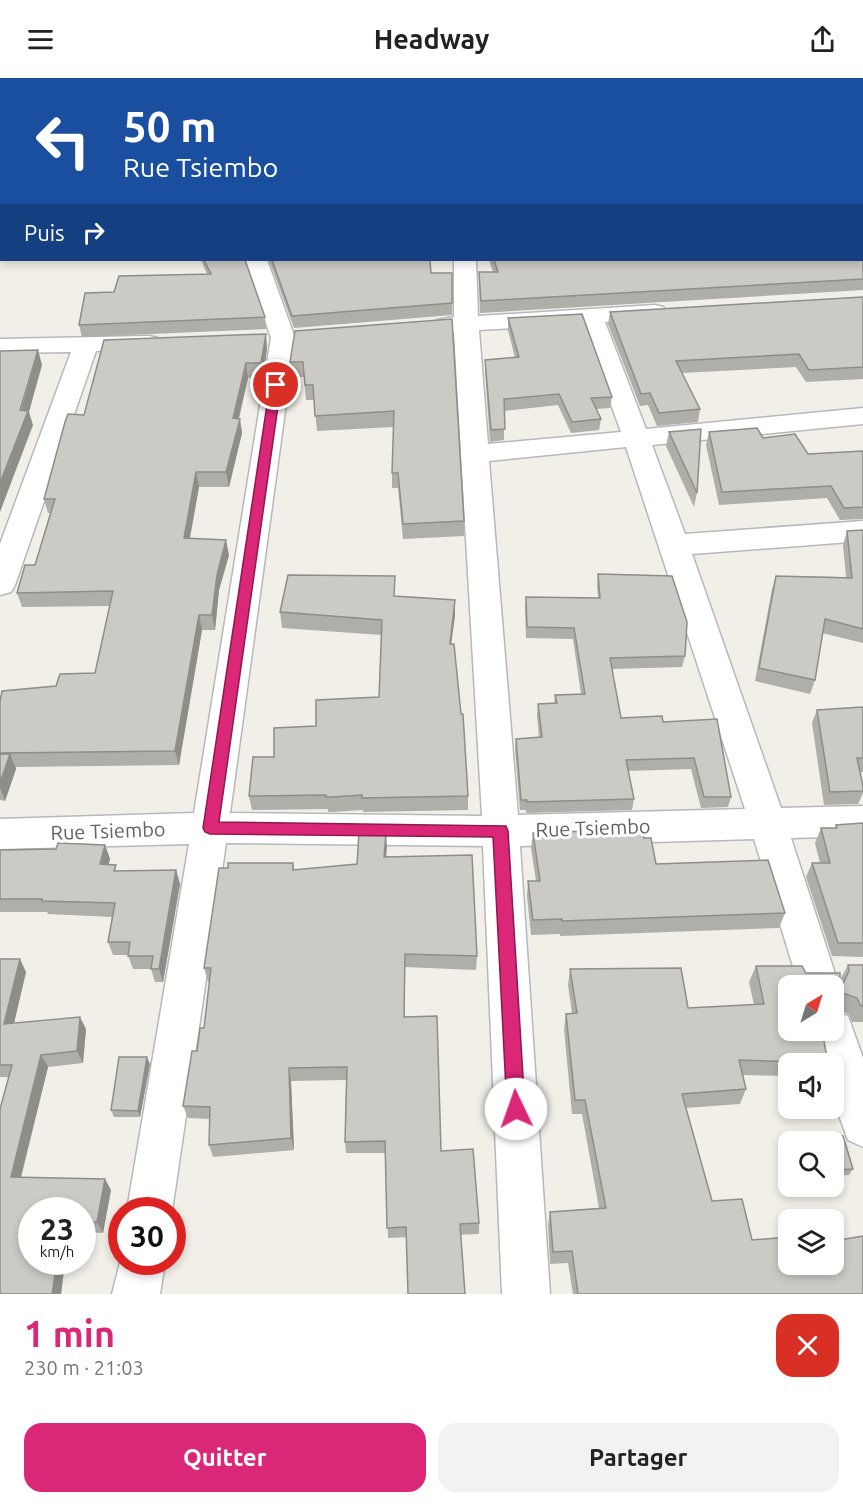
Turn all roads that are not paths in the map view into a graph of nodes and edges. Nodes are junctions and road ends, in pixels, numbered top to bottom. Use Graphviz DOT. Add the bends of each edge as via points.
graph roads {
  1 [pos="256,261"];
  2 [pos="465,261"];
  3 [pos="674,311"];
  4 [pos="591,316"];
  5 [pos="466,323"];
  6 [pos="421,327"];
  7 [pos="167,343"];
  8 [pos="0,346"];
  9 [pos="86,346"];
  10 [pos="863,416"];
  11 [pos="638,438"];
  12 [pos="475,454"];
  13 [pos="863,531"];
  14 [pos="676,545"];
  15 [pos="0,585"];
  16 [pos="863,821"];
  17 [pos="768,823"];
  18 [pos="210,828"];
  19 [pos="501,831"];
  20 [pos="0,834"];
  21 [pos="816,975"];
  22 [pos="837,1041"];
  23 [pos="863,1125"];
  24 [pos="152,1197"];
  25 [pos="140,1275"];
  26 [pos="136,1294"];
  27 [pos="526,1294"];
  1 -- 18 [label="street" via="283,338"];
  2 -- 5 [label="street"];
  3 -- 4 [label="street"];
  4 -- 5 [label="street"];
  4 -- 11 [label="street"];
  5 -- 6 [label="street"];
  5 -- 12 [label="street"];
  7 -- 9 [label="street"];
  8 -- 9 [label="street"];
  9 -- 15 [label="street"];
  10 -- 11 [label="street"];
  11 -- 12 [label="street"];
  11 -- 14 [label="street"];
  12 -- 19 [label="street"];
  13 -- 14 [label="street"];
  14 -- 17 [label="street"];
  16 -- 17 [label="street, Rue Tsiembo"];
  17 -- 19 [label="street, Rue Tsiembo"];
  17 -- 21 [label="street"];
  18 -- 19 [label="street, Rue Tsiembo"];
  18 -- 20 [label="street, Rue Tsiembo"];
  18 -- 24 [label="street"];
  19 -- 27 [label="street"];
  22 -- 23 [label="street"];
  25 -- 26 [label="street"];
}
